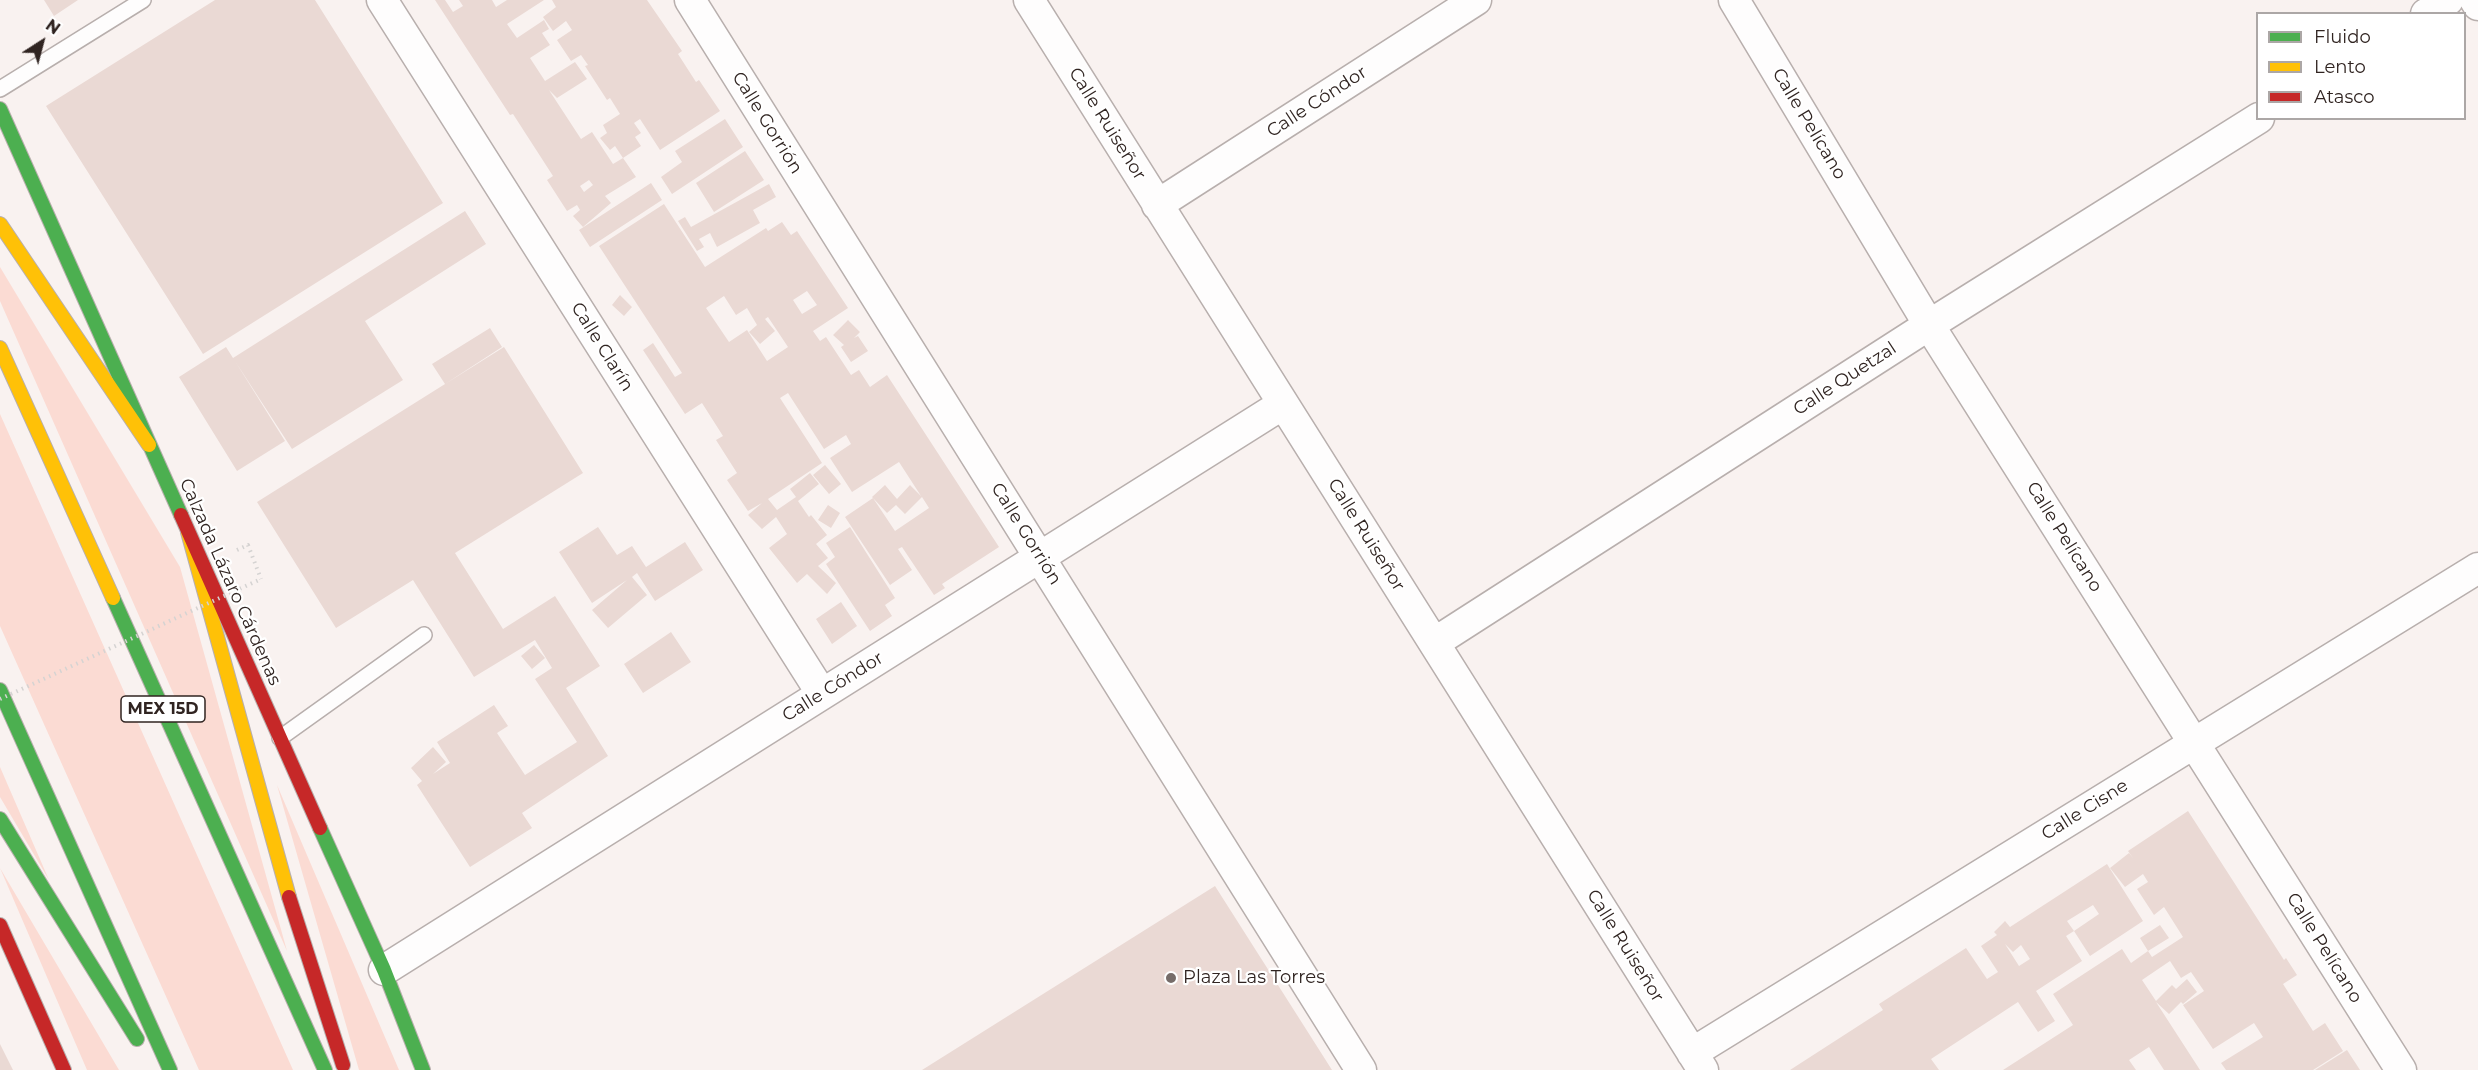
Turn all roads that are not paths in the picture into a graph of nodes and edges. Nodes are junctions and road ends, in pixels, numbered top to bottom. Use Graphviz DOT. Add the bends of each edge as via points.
graph roads {
  1 [pos="143,0"];
  2 [pos="382,0"];
  3 [pos="690,0"];
  4 [pos="1029,0"];
  5 [pos="1476,0"];
  6 [pos="1734,0"];
  7 [pos="2448,0"];
  8 [pos="2475,0"];
  9 [pos="2478,5"];
  10 [pos="2429,12"];
  11 [pos="0,89"];
  12 [pos="0,109"];
  13 [pos="2256,120"];
  14 [pos="1158,204"];
  15 [pos="0,224"];
  16 [pos="1929,325"];
  17 [pos="0,348"];
  18 [pos="1283,404"];
  19 [pos="148,445"];
  20 [pos="188,532"];
  21 [pos="1040,556"];
  22 [pos="2478,568"];
  23 [pos="424,635"];
  24 [pos="1434,643"];
  25 [pos="0,690"];
  26 [pos="822,694"];
  27 [pos="280,738"];
  28 [pos="2194,743"];
  29 [pos="0,819"];
  30 [pos="0,925"];
  31 [pos="384,970"];
  32 [pos="151,1060"];
  33 [pos="1698,1061"];
  34 [pos="64,1070"];
  35 [pos="170,1070"];
  36 [pos="326,1070"];
  37 [pos="345,1070"];
  38 [pos="423,1070"];
  39 [pos="1361,1070"];
  40 [pos="2401,1070"];
  1 -- 11 [label="lane"];
  2 -- 26 [label="street, Calle Clarín"];
  3 -- 21 [label="street, Calle Gorrión"];
  4 -- 14 [label="street, Calle Ruiseñor"];
  5 -- 14 [label="street, Calle Cóndor"];
  6 -- 16 [label="street, Calle Pelícano"];
  7 -- 10 [label="street"];
  8 -- 9 [label="street"];
  12 -- 19 [label="main road, Calzada Lázaro Cárdenas"];
  13 -- 16 [label="street, Calle Quetzal"];
  14 -- 18 [label="street, Calle Ruiseñor"];
  15 -- 19 [label="main road"];
  16 -- 24 [label="street, Calle Quetzal"];
  16 -- 28 [label="street, Calle Pelícano"];
  17 -- 36 [label="main road, MEX 15D"];
  18 -- 21 [label="street, Calle Cóndor"];
  18 -- 24 [label="street, Calle Ruiseñor"];
  19 -- 20 [label="main road, Calzada Lázaro Cárdenas"];
  20 -- 27 [label="main road, Calzada Lázaro Cárdenas"];
  20 -- 37 [label="main road" via="280,868"];
  21 -- 26 [label="street, Calle Cóndor"];
  21 -- 39 [label="street, Calle Gorrión"];
  22 -- 28 [label="street, Calle Cisne"];
  23 -- 27 [label="lane"];
  24 -- 33 [label="street, Calle Ruiseñor"];
  25 -- 35 [label="main road"];
  26 -- 31 [label="street, Calle Cóndor"];
  27 -- 31 [label="main road, Calzada Lázaro Cárdenas"];
  28 -- 33 [label="street, Calle Cisne"];
  28 -- 40 [label="street, Calle Pelícano"];
  29 -- 32 [label="main road"];
  30 -- 34 [label="main road"];
  31 -- 38 [label="main road, Calzada Lázaro Cárdenas"];
}
